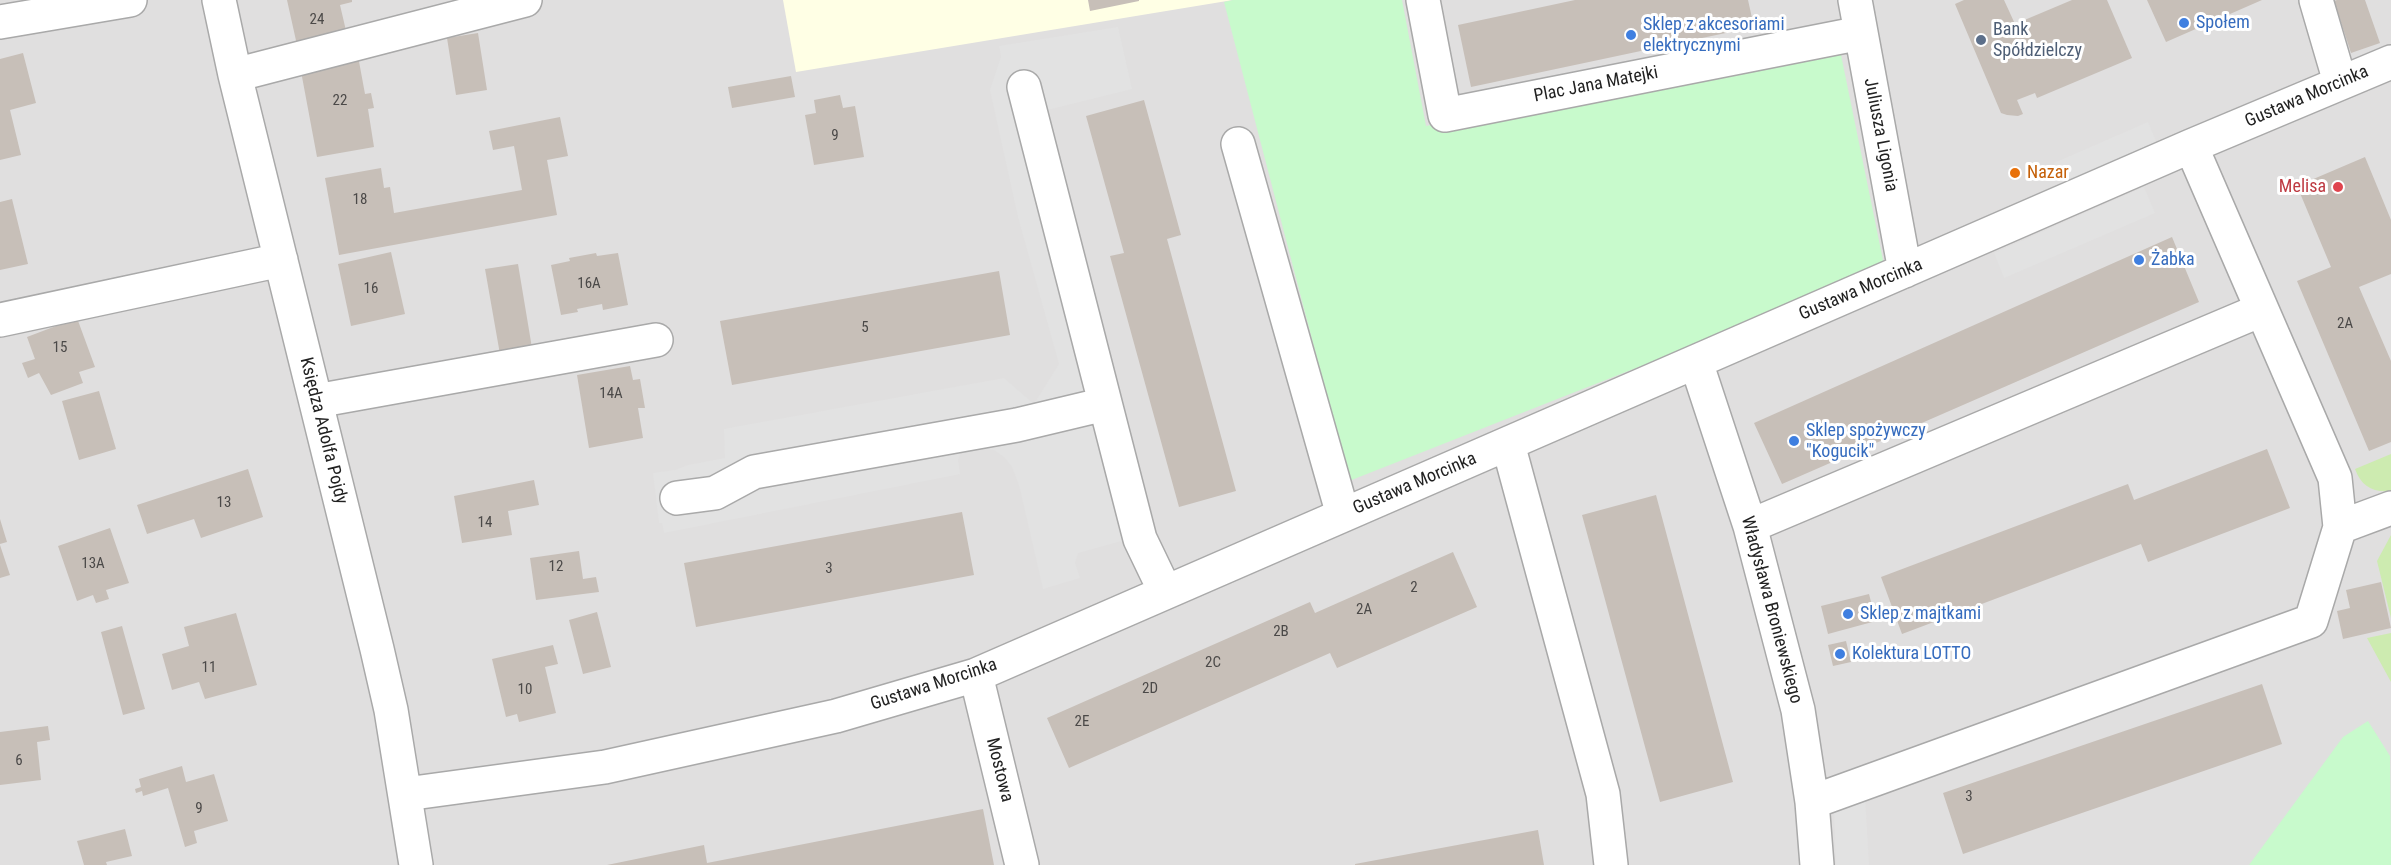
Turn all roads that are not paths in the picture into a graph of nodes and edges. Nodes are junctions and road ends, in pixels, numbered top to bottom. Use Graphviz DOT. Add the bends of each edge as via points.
graph roads {
  1 [pos="130,0"];
  2 [pos="219,0"];
  3 [pos="525,0"];
  4 [pos="1423,0"];
  5 [pos="1855,0"];
  6 [pos="2316,0"];
  7 [pos="0,22"];
  8 [pos="1861,33"];
  9 [pos="2391,62"];
  10 [pos="235,75"];
  11 [pos="2340,82"];
  12 [pos="1024,87"];
  13 [pos="1238,144"];
  14 [pos="2191,146"];
  15 [pos="281,260"];
  16 [pos="1905,271"];
  17 [pos="2261,310"];
  18 [pos="0,320"];
  19 [pos="656,340"];
  20 [pos="1696,362"];
  21 [pos="316,400"];
  22 [pos="1105,404"];
  23 [pos="1508,444"];
  24 [pos="677,498"];
  25 [pos="2391,508"];
  26 [pos="1343,515"];
  27 [pos="1750,526"];
  28 [pos="2340,527"];
  29 [pos="1165,591"];
  30 [pos="976,675"];
  31 [pos="406,794"];
  32 [pos="1812,802"];
  33 [pos="416,865"];
  34 [pos="1023,865"];
  35 [pos="1611,865"];
  36 [pos="1817,865"];
  1 -- 7 [label="street"];
  2 -- 10 [label="street, Księdza Adolfa Pojdy"];
  3 -- 10 [label="street"];
  4 -- 8 [label="street, Plac Jana Matejki" via="1445,115"];
  5 -- 8 [label="street, Juliusza Ligonia"];
  6 -- 11 [label="street"];
  8 -- 16 [label="street, Juliusza Ligonia"];
  9 -- 11 [label="street, Gustawa Morcinka"];
  10 -- 15 [label="street, Księdza Adolfa Pojdy"];
  11 -- 14 [label="street, Gustawa Morcinka"];
  12 -- 22 [label="street"];
  13 -- 26 [label="street"];
  14 -- 16 [label="street, Gustawa Morcinka"];
  14 -- 17 [label="street"];
  15 -- 18 [label="street"];
  15 -- 21 [label="street, Księdza Adolfa Pojdy"];
  16 -- 20 [label="street, Gustawa Morcinka"];
  17 -- 27 [label="street"];
  17 -- 28 [label="street" via="2335,478"];
  19 -- 21 [label="street"];
  20 -- 23 [label="street, Gustawa Morcinka"];
  20 -- 27 [label="street, Władysława Broniewskiego"];
  21 -- 31 [label="street, Księdza Adolfa Pojdy" via="377,649"];
  22 -- 24 [label="street" via="1017,425 754,472 715,493"];
  22 -- 29 [label="street" via="1140,539"];
  23 -- 26 [label="street, Gustawa Morcinka"];
  23 -- 35 [label="street" via="1603,794"];
  25 -- 28 [label="street"];
  26 -- 29 [label="street, Gustawa Morcinka"];
  27 -- 32 [label="street, Władysława Broniewskiego" via="1798,710"];
  28 -- 32 [label="street" via="2311,621"];
  29 -- 30 [label="street, Gustawa Morcinka"];
  30 -- 31 [label="street, Gustawa Morcinka" via="836,716 605,767"];
  30 -- 34 [label="street, Mostowa"];
  31 -- 33 [label="street, Księdza Adolfa Pojdy"];
  32 -- 36 [label="street, Władysława Broniewskiego"];
}
